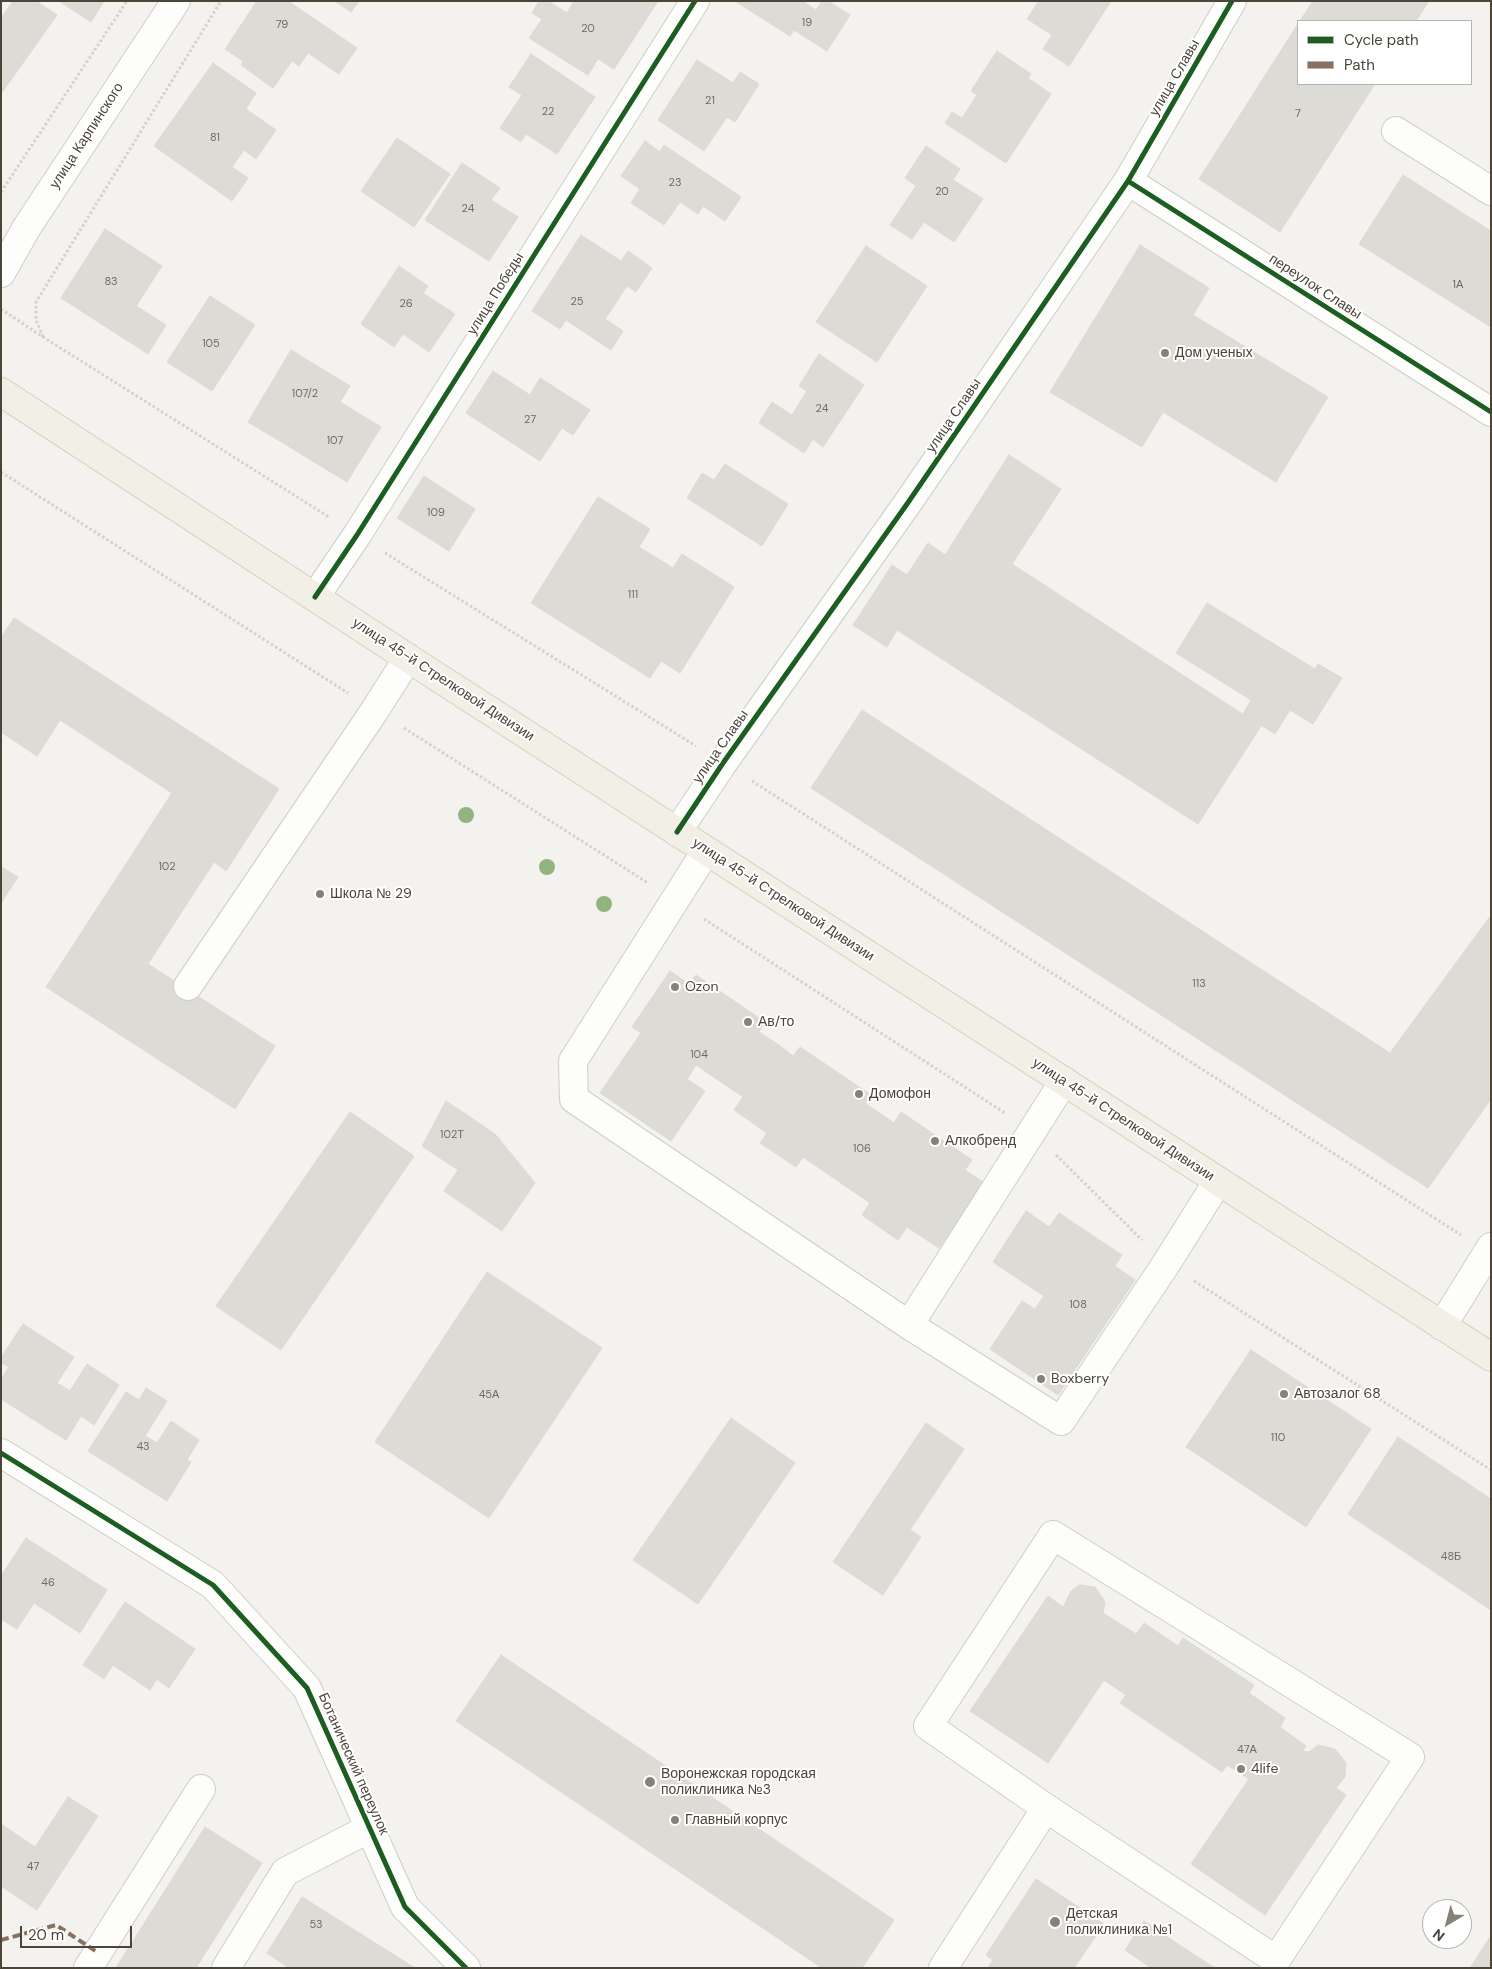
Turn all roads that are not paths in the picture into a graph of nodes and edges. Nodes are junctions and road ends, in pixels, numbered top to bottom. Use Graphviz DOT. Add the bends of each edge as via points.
graph roads {
  1 [pos="176,1"];
  2 [pos="695,1"];
  3 [pos="1232,1"];
  4 [pos="1396,131"];
  5 [pos="1128,181"];
  6 [pos="1491,191"];
  7 [pos="1,274"];
  8 [pos="1,392"];
  9 [pos="1491,412"];
  10 [pos="315,597"];
  11 [pos="408,658"];
  12 [pos="677,832"];
  13 [pos="706,851"];
  14 [pos="188,986"];
  15 [pos="1064,1081"];
  16 [pos="1218,1181"];
  17 [pos="1491,1247"];
  18 [pos="909,1324"];
  19 [pos="1442,1326"];
  20 [pos="1491,1357"];
  21 [pos="1,1453"];
  22 [pos="201,1789"];
  23 [pos="1046,1808"];
  24 [pos="370,1828"];
  25 [pos="88,1968"];
  26 [pos="226,1968"];
  27 [pos="466,1968"];
  28 [pos="943,1968"];
  1 -- 7 [label="street, улица Карпинского" via="27,227"];
  2 -- 10 [label="street, улица Победы"];
  3 -- 5 [label="street, улица Славы"];
  4 -- 6 [label="street"];
  5 -- 9 [label="street, переулок Славы"];
  5 -- 12 [label="street, улица Славы"];
  8 -- 10 [label="main road, улица 45-й Стрелковой Дивизии"];
  10 -- 11 [label="main road, улица 45-й Стрелковой Дивизии"];
  11 -- 12 [label="main road, улица 45-й Стрелковой Дивизии"];
  11 -- 14 [label="street"];
  12 -- 13 [label="main road, улица 45-й Стрелковой Дивизии"];
  13 -- 15 [label="main road, улица 45-й Стрелковой Дивизии"];
  13 -- 18 [label="street" via="572,1061 574,1099"];
  15 -- 16 [label="main road, улица 45-й Стрелковой Дивизии"];
  15 -- 18 [label="street"];
  16 -- 18 [label="street" via="1061,1421"];
  16 -- 19 [label="main road, улица 45-й Стрелковой Дивизии"];
  17 -- 19 [label="street"];
  19 -- 20 [label="main road, улица 45-й Стрелковой Дивизии"];
  21 -- 24 [label="street, Ботанический переулок" via="213,1585 307,1688"];
  22 -- 25 [label="street"];
  23 -- 23 [label="street" via="928,1726 1053,1535 1410,1756 1276,1960"];
  23 -- 28 [label="street"];
  24 -- 26 [label="street" via="285,1872"];
  24 -- 27 [label="street, Ботанический переулок" via="405,1907"];
}
